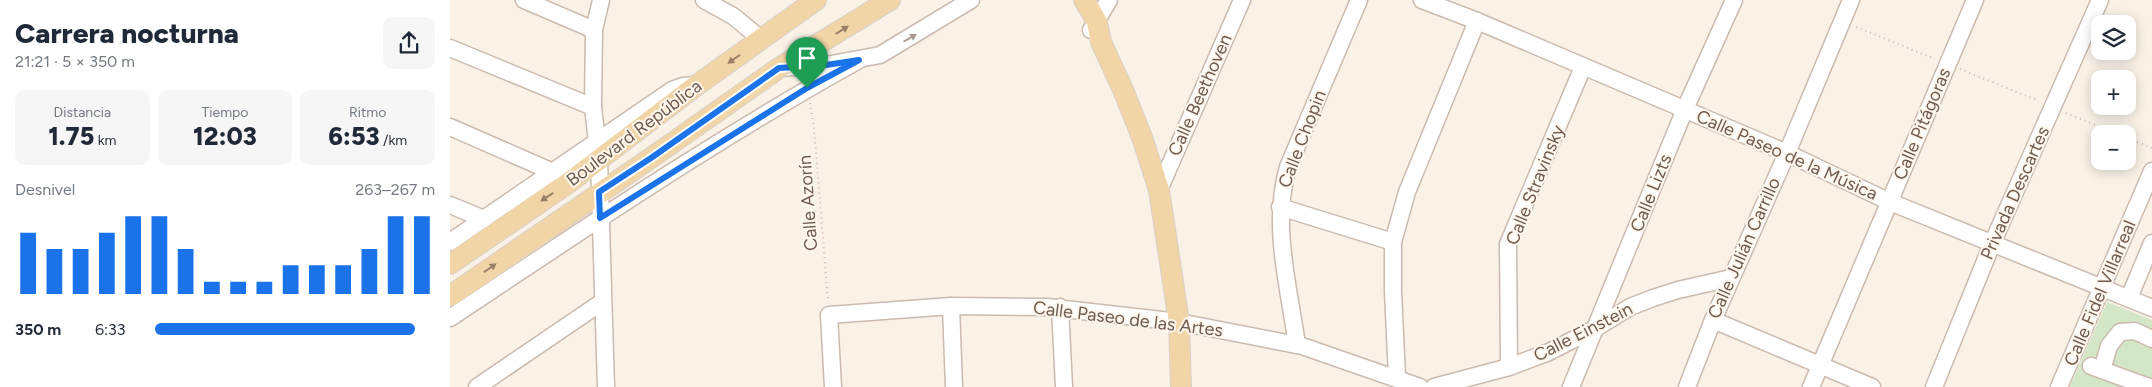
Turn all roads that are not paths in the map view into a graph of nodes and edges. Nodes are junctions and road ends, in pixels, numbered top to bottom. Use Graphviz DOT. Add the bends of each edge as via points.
graph roads {
  1 [pos="524,0"];
  2 [pos="601,0"];
  3 [pos="816,0"];
  4 [pos="890,0"];
  5 [pos="971,0"];
  6 [pos="1070,0"];
  7 [pos="1084,0"];
  8 [pos="1109,0"];
  9 [pos="1242,0"];
  10 [pos="1359,0"];
  11 [pos="1422,0"];
  12 [pos="1851,0"];
  13 [pos="1975,0"];
  14 [pos="2100,0"];
  15 [pos="712,2"];
  16 [pos="1727,2"];
  17 [pos="1477,21"];
  18 [pos="594,30"];
  19 [pos="1096,31"];
  20 [pos="762,40"];
  21 [pos="450,48"];
  22 [pos="859,60"];
  23 [pos="1583,67"];
  24 [pos="779,68"];
  25 [pos="593,107"];
  26 [pos="1685,109"];
  27 [pos="450,127"];
  28 [pos="598,150"];
  29 [pos="1786,153"];
  30 [pos="553,172"];
  31 [pos="2150,180"];
  32 [pos="1159,190"];
  33 [pos="599,192"];
  34 [pos="1890,202"];
  35 [pos="450,205"];
  36 [pos="1280,207"];
  37 [pos="600,218"];
  38 [pos="484,219"];
  39 [pos="450,242"];
  40 [pos="1393,242"];
  41 [pos="1992,244"];
  42 [pos="2152,244"];
  43 [pos="450,264"];
  44 [pos="1731,278"];
  45 [pos="2102,287"];
  46 [pos="450,296"];
  47 [pos="2129,298"];
  48 [pos="602,302"];
  49 [pos="951,306"];
  50 [pos="1060,307"];
  51 [pos="2152,308"];
  52 [pos="450,318"];
  53 [pos="1713,320"];
  54 [pos="1179,322"];
  55 [pos="1596,328"];
  56 [pos="2152,339"];
  57 [pos="1297,344"];
  58 [pos="1821,365"];
  59 [pos="1509,367"];
  60 [pos="1397,378"];
  61 [pos="604,386"];
  62 [pos="477,387"];
  63 [pos="833,387"];
  64 [pos="954,387"];
  65 [pos="1064,387"];
  66 [pos="1181,387"];
  67 [pos="1420,387"];
  68 [pos="1434,387"];
  69 [pos="1571,387"];
  70 [pos="1687,387"];
  71 [pos="1812,387"];
  72 [pos="1872,387"];
  73 [pos="1934,387"];
  74 [pos="2059,387"];
  75 [pos="2146,387"];
  1 -- 18 [label="street"];
  2 -- 18 [label="street"];
  3 -- 20 [label="main road, Boulevard República"];
  24 -- 4 [label="main road, Boulevard República, one-way"];
  22 -- 5 [label="street, one-way" via="880,55"];
  6 -- 19 [label="main road"];
  7 -- 19 [label="main road"];
  8 -- 19 [label="street"];
  9 -- 32 [label="street, Calle Beethoven"];
  10 -- 36 [label="street, Calle Chopin" via="1288,167"];
  11 -- 17 [label="street, Calle Paseo de la Música"];
  12 -- 29 [label="street, Calle Julián Carrillo"];
  13 -- 34 [label="street, Calle Pitágoras"];
  14 -- 41 [label="street, Privada Descartes"];
  15 -- 20 [label="street"];
  16 -- 26 [label="street, Calle Lizts"];
  17 -- 23 [label="street, Calle Paseo de la Música"];
  17 -- 40 [label="street" via="1407,192"];
  18 -- 25 [label="street"];
  19 -- 32 [label="main road" via="1124,92"];
  20 -- 28 [label="main road, Boulevard República, one-way"];
  21 -- 25 [label="street"];
  22 -- 24 [label="street"];
  22 -- 37 [label="street" via="807,88"];
  23 -- 26 [label="street, Calle Paseo de la Música"];
  23 -- 59 [label="street, Calle Stravinsky" via="1508,244"];
  24 -- 33 [label="main road, Boulevard República"];
  25 -- 28 [label="street"];
  26 -- 29 [label="street, Calle Paseo de la Música"];
  26 -- 55 [label="street, Calle Lizts"];
  27 -- 30 [label="street"];
  28 -- 30 [label="street"];
  28 -- 33 [label="street"];
  28 -- 43 [label="main road, Boulevard República, one-way" via="567,184"];
  29 -- 34 [label="street, Calle Paseo de la Música"];
  29 -- 44 [label="street, Calle Julián Carrillo"];
  30 -- 38 [label="street"];
  31 -- 45 [label="street, Calle Fidel Villarreal"];
  32 -- 54 [label="main road"];
  33 -- 37 [label="street"];
  46 -- 33 [label="main road, Boulevard República, one-way"];
  34 -- 41 [label="street, Calle Paseo de la Música"];
  34 -- 58 [label="street, Calle Pitágoras"];
  35 -- 38 [label="street"];
  36 -- 40 [label="street"];
  36 -- 57 [label="street, Calle Chopin" via="1280,229"];
  37 -- 48 [label="street"];
  37 -- 52 [label="street"];
  38 -- 39 [label="street"];
  40 -- 60 [label="street"];
  41 -- 45 [label="street, Calle Paseo de la Música"];
  41 -- 73 [label="street, Privada Descartes"];
  42 -- 47 [label="street"];
  44 -- 53 [label="street, Calle Julián Carrillo"];
  44 -- 55 [label="street, Calle Einstein" via="1653,298 1630,307"];
  45 -- 47 [label="street, Calle Paseo de la Música"];
  45 -- 74 [label="street, Calle Fidel Villarreal"];
  47 -- 51 [label="street, Calle Paseo de la Música"];
  48 -- 61 [label="street"];
  48 -- 62 [label="street"];
  49 -- 50 [label="street, Calle Paseo de las Artes"];
  49 -- 63 [label="street, Calle Paseo de las Artes" via="829,315"];
  49 -- 64 [label="street"];
  50 -- 54 [label="street, Calle Paseo de las Artes"];
  50 -- 65 [label="street"];
  53 -- 58 [label="street"];
  53 -- 70 [label="street, Calle Julián Carrillo"];
  54 -- 57 [label="street, Calle Paseo de las Artes"];
  54 -- 66 [label="main road"];
  55 -- 59 [label="street, Calle Einstein" via="1549,352"];
  55 -- 69 [label="street, Calle Lizts"];
  56 -- 75 [label="street" via="2135,331 2120,332 2096,368"];
  57 -- 60 [label="street, Calle Paseo de las Artes"];
  58 -- 71 [label="street, Calle Pitágoras"];
  58 -- 72 [label="street"];
  59 -- 68 [label="street, Calle Einstein"];
  60 -- 67 [label="street, Calle Paseo de las Artes"];
}
